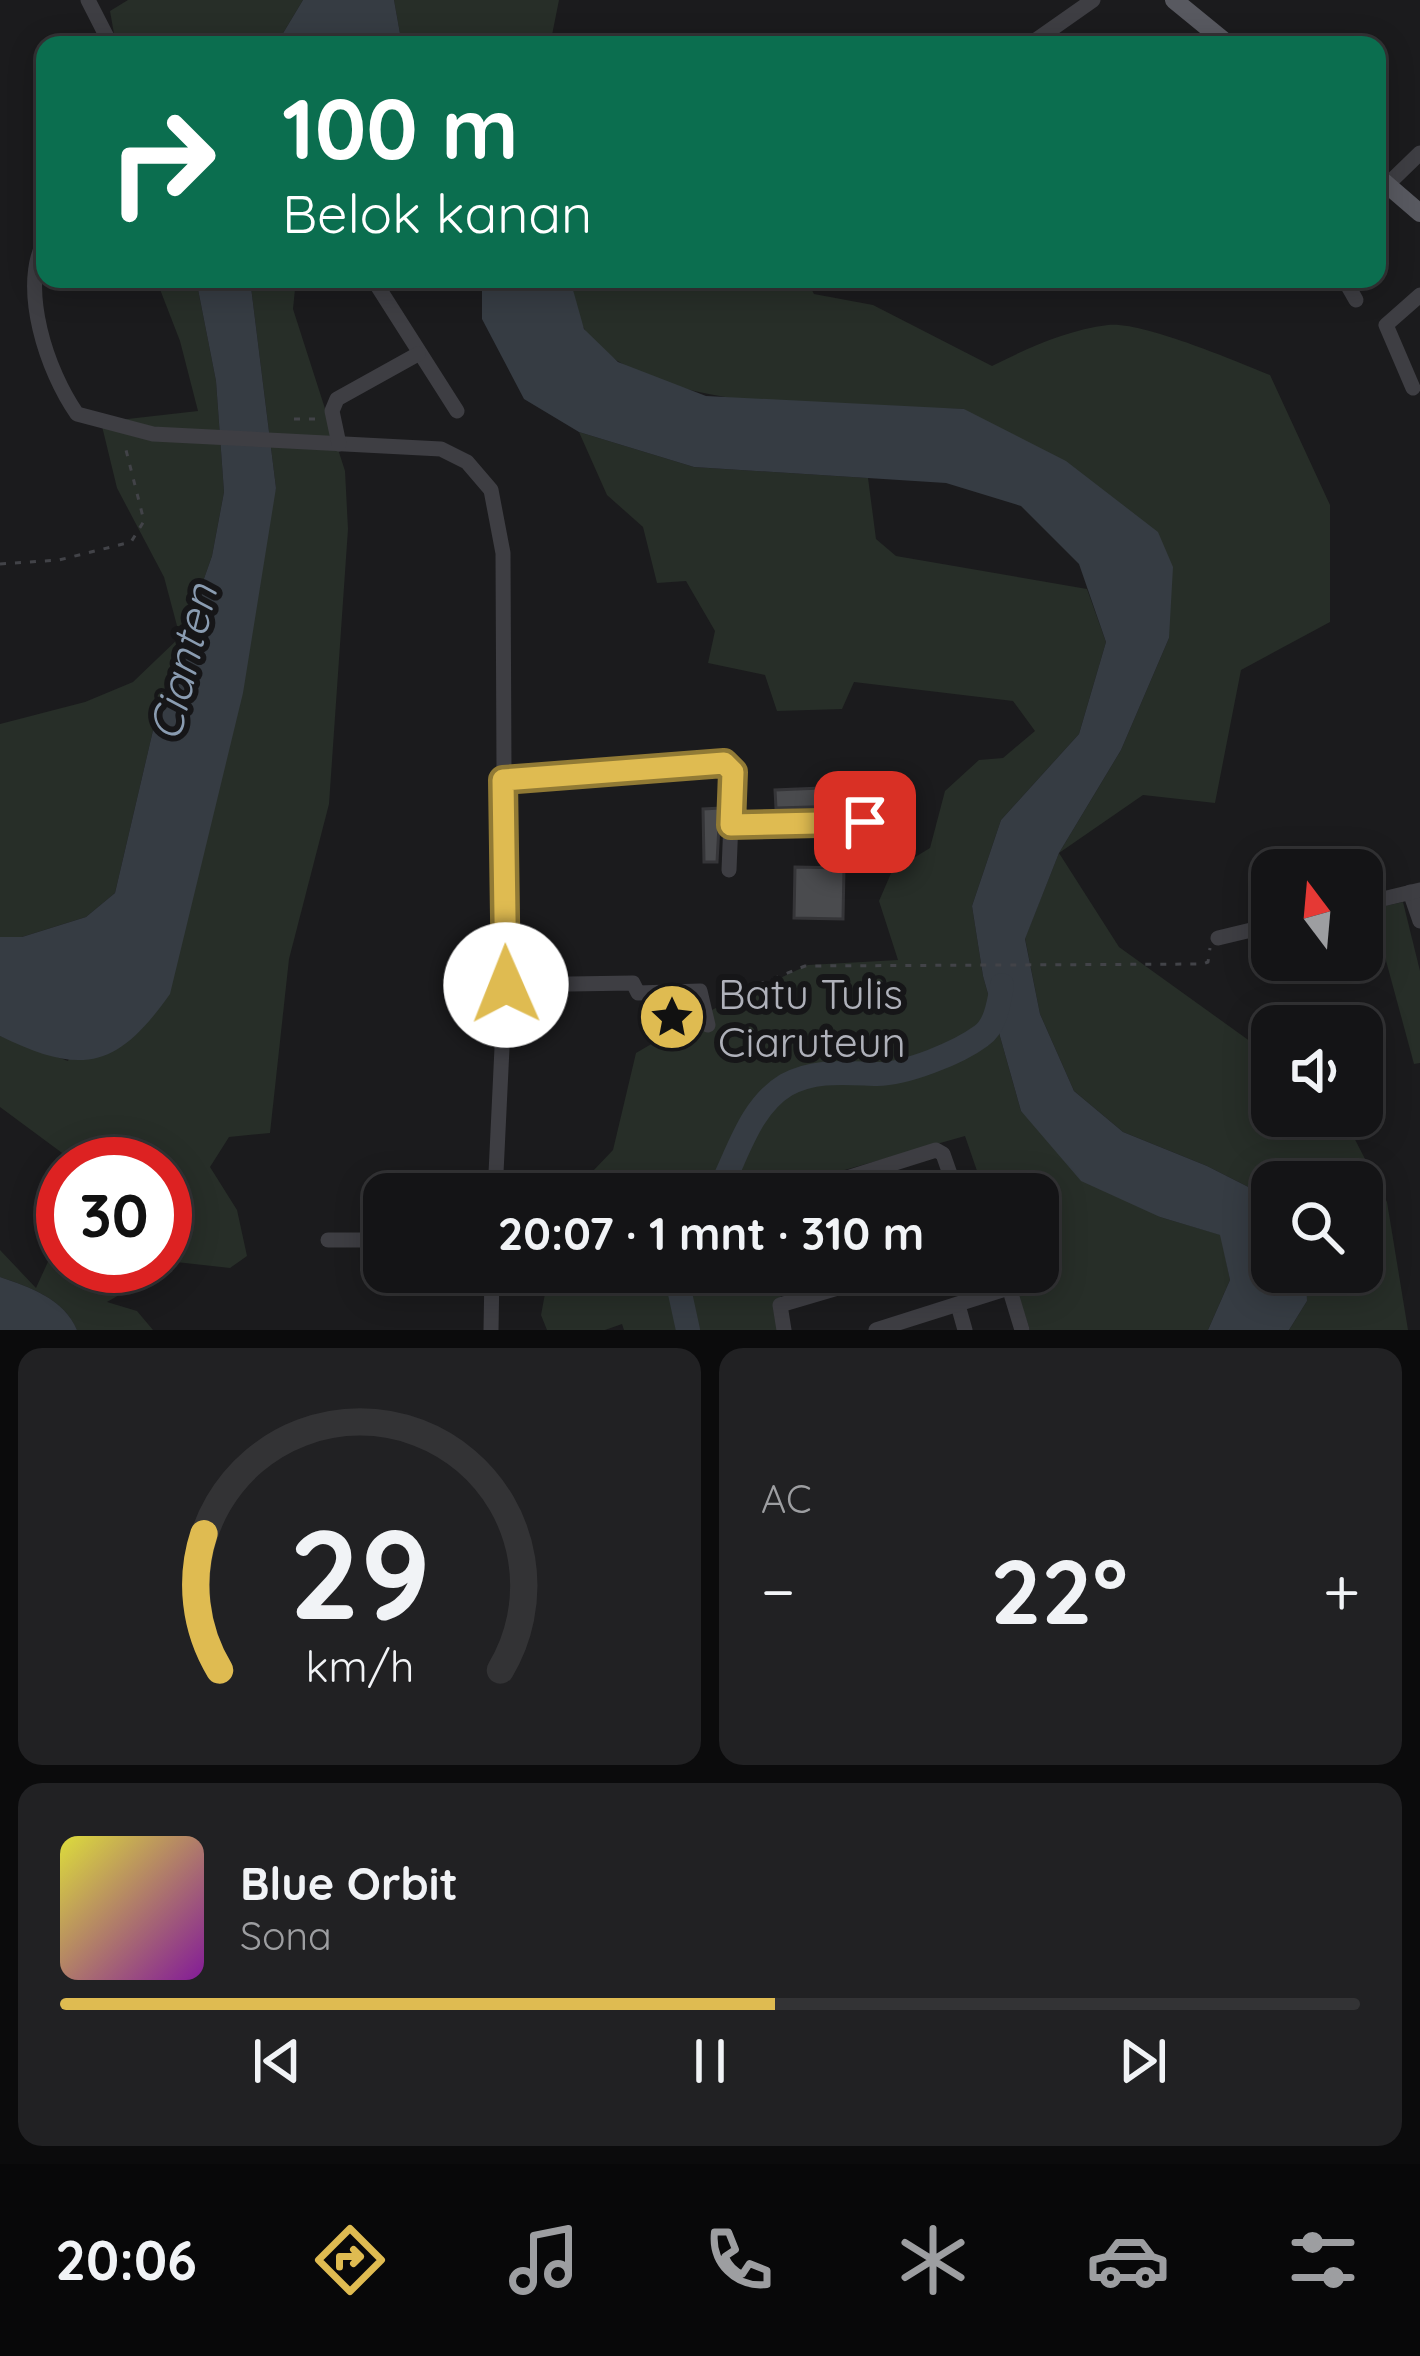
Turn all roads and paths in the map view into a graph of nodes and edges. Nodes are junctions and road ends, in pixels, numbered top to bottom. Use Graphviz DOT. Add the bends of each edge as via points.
graph roads {
  1 [pos="88,0"];
  2 [pos="1093,0"];
  3 [pos="1174,0"];
  4 [pos="106,36"];
  5 [pos="1042,36"];
  6 [pos="1215,36"];
  7 [pos="1420,153"];
  8 [pos="1386,177"];
  9 [pos="1386,184"];
  10 [pos="1420,214"];
  11 [pos="37,288"];
  12 [pos="378,288"];
  13 [pos="1349,288"];
  14 [pos="1420,295"];
  15 [pos="1356,300"];
  16 [pos="418,354"];
  17 [pos="1412,388"];
  18 [pos="457,411"];
  19 [pos="293,419"];
  20 [pos="332,419"];
  21 [pos="121,429"];
  22 [pos="339,444"];
  23 [pos="0,564"];
  24 [pos="503,780"];
  25 [pos="865,822"];
  26 [pos="731,825"];
  27 [pos="729,870"];
  28 [pos="1415,891"];
  29 [pos="1383,899"];
  30 [pos="1420,921"];
  31 [pos="1251,930"];
  32 [pos="1218,938"];
  33 [pos="506,985"];
  34 [pos="704,1005"];
  35 [pos="707,1024"];
  36 [pos="496,1173"];
  37 [pos="863,1173"];
  38 [pos="950,1173"];
  39 [pos="328,1240"];
  40 [pos="363,1240"];
  41 [pos="492,1293"];
  42 [pos="802,1293"];
  43 [pos="816,1293"];
  44 [pos="993,1293"];
  45 [pos="1011,1293"];
  46 [pos="802,1297"];
  47 [pos="958,1305"];
  48 [pos="910,1325"];
  49 [pos="491,1330"];
  50 [pos="784,1330"];
  51 [pos="876,1330"];
  52 [pos="965,1330"];
  53 [pos="1022,1330"];
  1 -- 4 [label="street"];
  2 -- 5 [label="street"];
  3 -- 6 [label="main road"];
  7 -- 8 [label="street"];
  9 -- 10 [label="main road"];
  11 -- 21 [label="street" via="43,337 68,401 77,414"];
  12 -- 16 [label="street"];
  13 -- 15 [label="street"];
  14 -- 17 [label="street" via="1386,325"];
  16 -- 18 [label="street"];
  16 -- 20 [label="street" via="337,399"];
  19 -- 20 [label="path"];
  20 -- 22 [label="street"];
  21 -- 22 [label="street"];
  21 -- 23 [label="path" via="144,521 131,542"];
  22 -- 24 [label="street" via="441,449 467,462 491,490 502,554"];
  24 -- 26 [label="street" via="724,763 733,772"];
  24 -- 33 [label="street"];
  25 -- 26 [label="street"];
  26 -- 27 [label="street"];
  28 -- 29 [label="street"];
  28 -- 30 [label="street"];
  31 -- 32 [label="street"];
  32 -- 34 [label="path" via="1208,962 805,966"];
  33 -- 34 [label="street" via="633,983 638,992 700,991"];
  33 -- 36 [label="street"];
  34 -- 35 [label="street"];
  37 -- 38 [label="street" via="936,1150"];
  39 -- 40 [label="street"];
  41 -- 49 [label="street"];
  42 -- 46 [label="street"];
  43 -- 46 [label="street"];
  44 -- 47 [label="street"];
  45 -- 53 [label="street"];
  46 -- 50 [label="street" via="781,1305"];
  47 -- 48 [label="street"];
  47 -- 52 [label="street"];
  48 -- 51 [label="street"];
}
